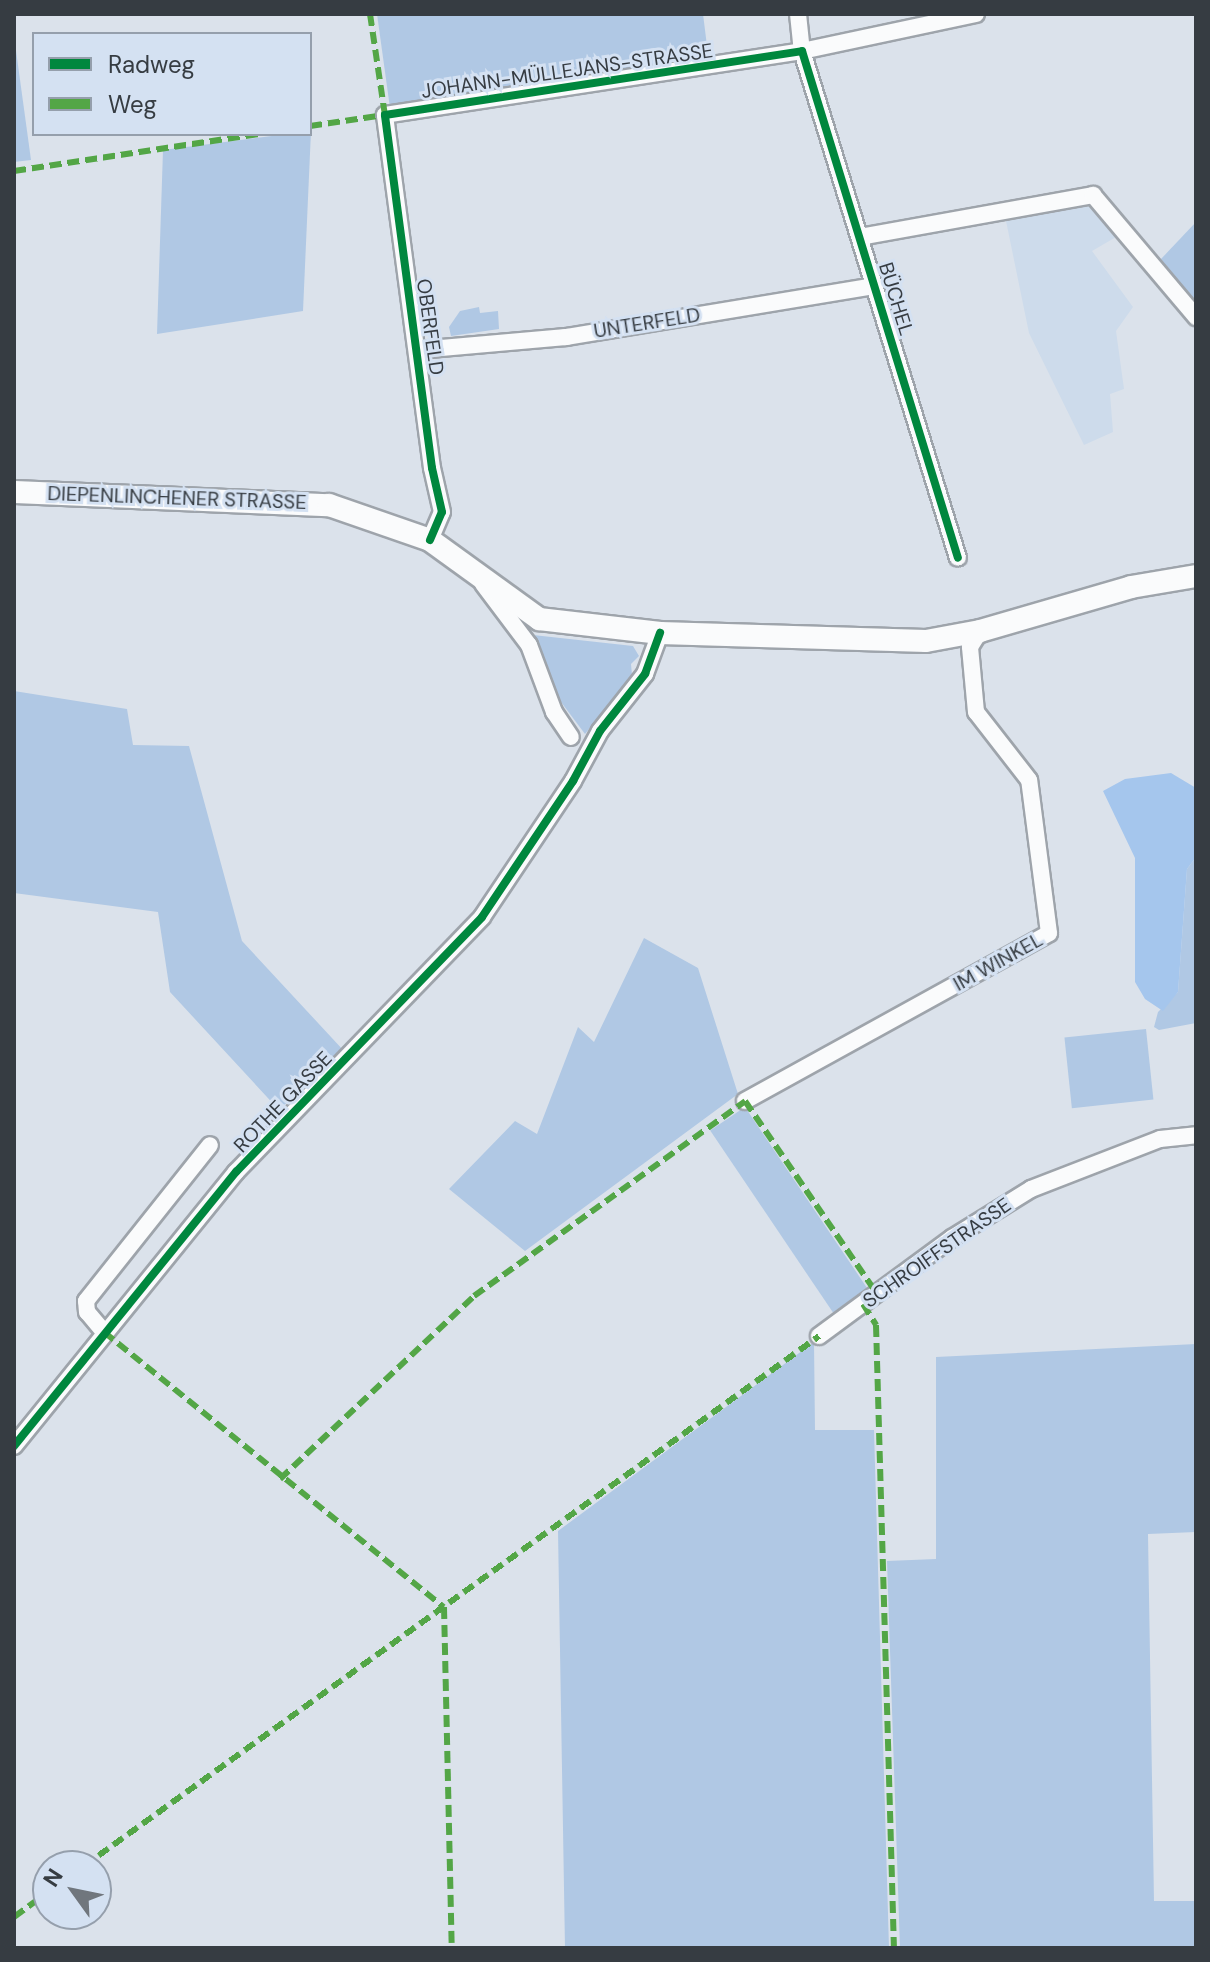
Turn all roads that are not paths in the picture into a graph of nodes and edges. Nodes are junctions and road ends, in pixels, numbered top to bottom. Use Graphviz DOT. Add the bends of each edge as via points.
graph roads {
  1 [pos="798,14"];
  2 [pos="976,14"];
  3 [pos="802,51"];
  4 [pos="385,115"];
  5 [pos="860,237"];
  6 [pos="875,286"];
  7 [pos="1196,317"];
  8 [pos="418,350"];
  9 [pos="14,492"];
  10 [pos="430,540"];
  11 [pos="958,558"];
  12 [pos="472,571"];
  13 [pos="1196,576"];
  14 [pos="980,631"];
  15 [pos="660,633"];
  16 [pos="571,737"];
  17 [pos="745,1101"];
  18 [pos="1196,1135"];
  19 [pos="210,1145"];
  20 [pos="104,1332"];
  21 [pos="819,1336"];
  22 [pos="14,1446"];
  1 -- 3 [label="street, BÜCHEL"];
  2 -- 3 [label="street, JOHANN-MÜLLEJANS-STRASSE"];
  3 -- 4 [label="street, JOHANN-MÜLLEJANS-STRASSE"];
  3 -- 5 [label="street, BÜCHEL"];
  4 -- 8 [label="street, OBERFELD"];
  5 -- 6 [label="street, BÜCHEL"];
  5 -- 7 [label="street, BÜCHEL" via="1093,195"];
  6 -- 8 [label="street, UNTERFELD" via="566,337"];
  6 -- 11 [label="street, BÜCHEL"];
  8 -- 10 [label="street, OBERFELD" via="442,512"];
  9 -- 10 [label="street, DIEPENLINCHENER STRASSE" via="329,505"];
  10 -- 12 [label="street, DIEPENLINCHENER STRASSE"];
  12 -- 15 [label="street, DIEPENLINCHENER STRASSE" via="539,619"];
  12 -- 16 [label="street" via="529,645 554,712"];
  13 -- 14 [label="street, DIEPENLINCHENER STRASSE" via="1131,587"];
  14 -- 15 [label="street, DIEPENLINCHENER STRASSE" via="926,641"];
  14 -- 17 [label="street, IM WINKEL" via="970,647 976,712 1029,780 1049,933"];
  15 -- 20 [label="street, ROTHE GASSE" via="645,674 600,731 482,917 236,1172"];
  18 -- 21 [label="street, SCHROIFFSTRASSE" via="1160,1139 1031,1189 952,1238"];
  19 -- 20 [label="street, ROTHE GASSE" via="86,1301 87,1312"];
  20 -- 22 [label="street, ROTHE GASSE"];
}
